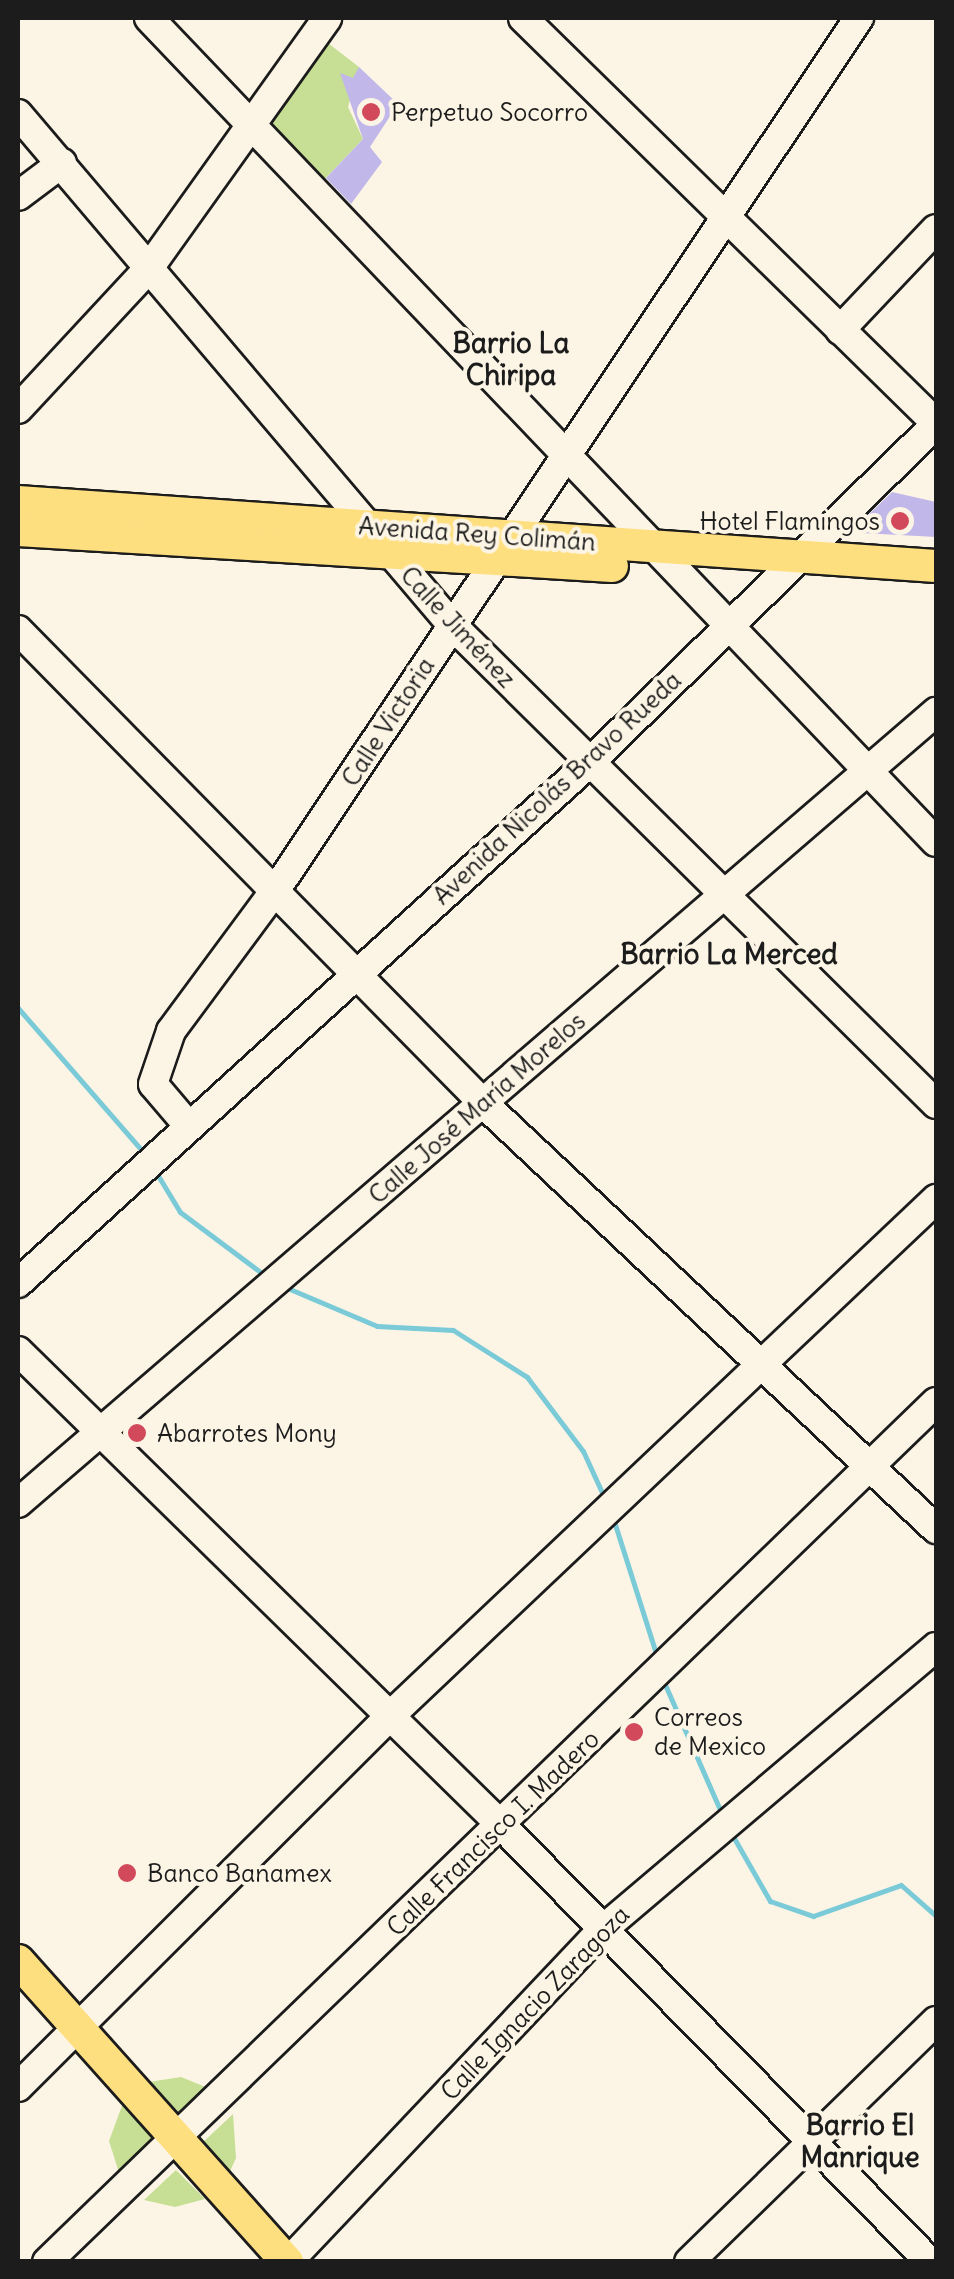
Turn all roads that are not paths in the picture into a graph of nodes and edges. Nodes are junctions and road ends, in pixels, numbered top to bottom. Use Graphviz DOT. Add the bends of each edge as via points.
graph roads {
  1 [pos="149,18"];
  2 [pos="327,18"];
  3 [pos="523,18"];
  4 [pos="859,18"];
  5 [pos="18,114"];
  6 [pos="253,126"];
  7 [pos="62,163"];
  8 [pos="18,196"];
  9 [pos="724,222"];
  10 [pos="936,229"];
  11 [pos="149,268"];
  12 [pos="840,330"];
  13 [pos="18,410"];
  14 [pos="936,424"];
  15 [pos="569,454"];
  16 [pos="18,502"];
  17 [pos="363,526"];
  18 [pos="18,530"];
  19 [pos="654,547"];
  20 [pos="505,548"];
  21 [pos="390,552"];
  22 [pos="936,566"];
  23 [pos="796,567"];
  24 [pos="678,570"];
  25 [pos="936,586"];
  26 [pos="452,624"];
  27 [pos="730,625"];
  28 [pos="18,630"];
  29 [pos="936,712"];
  30 [pos="588,764"];
  31 [pos="870,770"];
  32 [pos="936,842"];
  33 [pos="277,888"];
  34 [pos="722,897"];
  35 [pos="355,971"];
  36 [pos="483,1103"];
  37 [pos="936,1104"];
  38 [pos="177,1133"];
  39 [pos="936,1199"];
  40 [pos="18,1282"];
  41 [pos="18,1351"];
  42 [pos="758,1363"];
  43 [pos="936,1402"];
  44 [pos="98,1431"];
  45 [pos="869,1468"];
  46 [pos="18,1503"];
  47 [pos="936,1529"];
  48 [pos="936,1647"];
  49 [pos="391,1716"];
  50 [pos="502,1826"];
  51 [pos="601,1931"];
  52 [pos="18,1960"];
  53 [pos="936,2024"];
  54 [pos="79,2028"];
  55 [pos="18,2087"];
  56 [pos="177,2137"];
  57 [pos="812,2143"];
  58 [pos="47,2262"];
  59 [pos="288,2262"];
  60 [pos="689,2262"];
  61 [pos="930,2262"];
  1 -- 6 [label="street"];
  2 -- 6 [label="street"];
  3 -- 9 [label="street"];
  4 -- 9 [label="street, Calle Victoria"];
  5 -- 7 [label="street, Calle Jiménez"];
  6 -- 11 [label="street"];
  6 -- 15 [label="street"];
  7 -- 8 [label="street"];
  7 -- 11 [label="street, Calle Jiménez"];
  9 -- 12 [label="street"];
  9 -- 15 [label="street, Calle Victoria"];
  10 -- 12 [label="street"];
  11 -- 13 [label="street"];
  11 -- 17 [label="street, Calle Jiménez"];
  12 -- 14 [label="street"];
  14 -- 23 [label="street, Avenida Nicolás Bravo Rueda"];
  15 -- 19 [label="street"];
  15 -- 20 [label="street, Calle Victoria"];
  16 -- 17 [label="main road, Avenida Rey Colimán"];
  17 -- 20 [label="main road, Avenida Rey Colimán"];
  17 -- 21 [label="street, Calle Jiménez"];
  18 -- 21 [label="main road, Avenida Rey Colimán"];
  19 -- 20 [label="main road, Avenida Rey Colimán"];
  19 -- 23 [label="main road, Avenida Rey Colimán"];
  19 -- 24 [label="street"];
  20 -- 21 [label="main road, Avenida Rey Colimán"];
  20 -- 24 [label="main road, Avenida Rey Colimán"];
  20 -- 26 [label="street, Calle Victoria"];
  21 -- 26 [label="street, Calle Jiménez"];
  22 -- 23 [label="main road, Avenida Rey Colimán"];
  23 -- 24 [label="main road, Avenida Rey Colimán"];
  23 -- 25 [label="main road, Avenida Rey Colimán"];
  23 -- 27 [label="street, Avenida Nicolás Bravo Rueda"];
  24 -- 27 [label="street"];
  26 -- 30 [label="street, Calle Jiménez"];
  26 -- 33 [label="street, Calle Victoria"];
  27 -- 30 [label="street, Avenida Nicolás Bravo Rueda"];
  27 -- 31 [label="street"];
  28 -- 33 [label="street"];
  29 -- 31 [label="street, Calle José María Morelos"];
  30 -- 34 [label="street, Calle Jiménez"];
  30 -- 35 [label="street, Avenida Nicolás Bravo Rueda"];
  31 -- 32 [label="street"];
  31 -- 34 [label="street, Calle José María Morelos"];
  33 -- 35 [label="street"];
  33 -- 38 [label="street, Calle Victoria" via="156,1062 153,1084"];
  34 -- 36 [label="street, Calle José María Morelos"];
  34 -- 37 [label="street, Calle Jiménez"];
  35 -- 36 [label="street"];
  35 -- 38 [label="street, Avenida Nicolás Bravo Rueda"];
  36 -- 42 [label="street"];
  36 -- 44 [label="street, Calle José María Morelos"];
  38 -- 40 [label="street, Avenida Nicolás Bravo Rueda"];
  39 -- 42 [label="street"];
  41 -- 44 [label="street"];
  42 -- 45 [label="street"];
  42 -- 49 [label="street"];
  43 -- 45 [label="street, Calle Francisco I. Madero"];
  44 -- 46 [label="street, Calle José María Morelos"];
  44 -- 49 [label="street"];
  45 -- 47 [label="street"];
  45 -- 50 [label="street, Calle Francisco I. Madero"];
  48 -- 51 [label="street, Calle Ignacio Zaragoza"];
  49 -- 50 [label="street"];
  49 -- 54 [label="street"];
  50 -- 51 [label="street"];
  50 -- 56 [label="street, Calle Francisco I. Madero"];
  51 -- 57 [label="street"];
  51 -- 59 [label="street, Calle Ignacio Zaragoza"];
  52 -- 54 [label="main road"];
  53 -- 57 [label="street"];
  54 -- 55 [label="street"];
  54 -- 56 [label="main road"];
  56 -- 58 [label="street, Calle Francisco I. Madero"];
  56 -- 59 [label="main road"];
  57 -- 60 [label="street"];
  57 -- 61 [label="street"];
}
